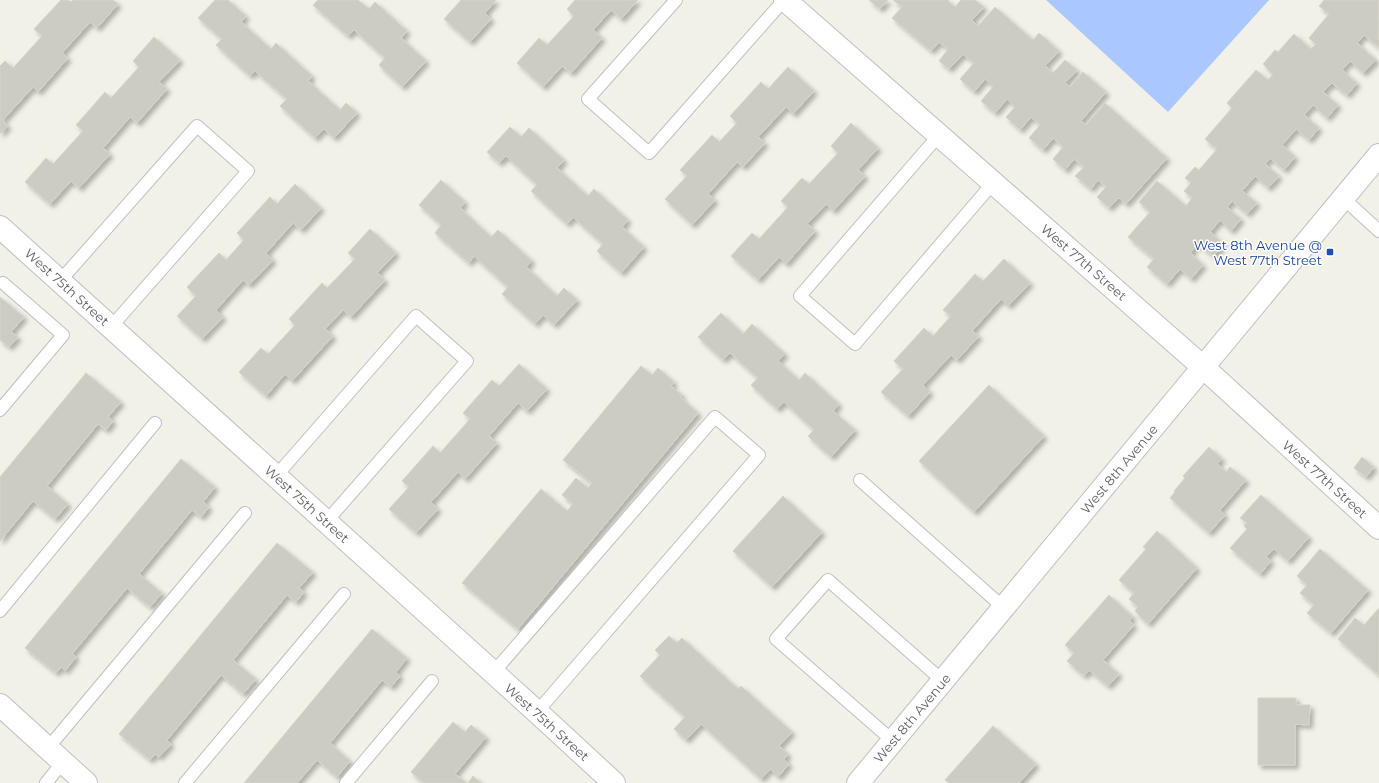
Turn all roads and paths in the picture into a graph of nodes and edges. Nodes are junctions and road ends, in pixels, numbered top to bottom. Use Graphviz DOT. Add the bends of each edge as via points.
graph roads {
  1 [pos="676,0"];
  2 [pos="785,0"];
  3 [pos="939,135"];
  4 [pos="1379,155"];
  5 [pos="994,183"];
  6 [pos="1343,198"];
  7 [pos="0,227"];
  8 [pos="1379,231"];
  9 [pos="60,281"];
  10 [pos="2,284"];
  11 [pos="111,327"];
  12 [pos="1203,367"];
  13 [pos="0,410"];
  14 [pos="155,423"];
  15 [pos="276,476"];
  16 [pos="860,480"];
  17 [pos="245,513"];
  18 [pos="326,522"];
  19 [pos="1379,528"];
  20 [pos="344,594"];
  21 [pos="1004,608"];
  22 [pos="0,611"];
  23 [pos="493,673"];
  24 [pos="943,680"];
  25 [pos="432,681"];
  26 [pos="537,712"];
  27 [pos="2,713"];
  28 [pos="893,741"];
  29 [pos="56,755"];
  30 [pos="46,783"];
  31 [pos="86,783"];
  32 [pos="185,783"];
  33 [pos="346,783"];
  34 [pos="614,783"];
  35 [pos="858,783"];
  1 -- 2 [label="lane" via="588,99 649,153"];
  2 -- 3 [label="street, West 77th Street"];
  3 -- 5 [label="street, West 77th Street"];
  3 -- 5 [label="lane" via="800,296 855,344"];
  4 -- 6 [label="street, West 8th Avenue"];
  5 -- 12 [label="street, West 77th Street"];
  6 -- 8 [label="lane"];
  6 -- 12 [label="street, West 8th Avenue"];
  7 -- 9 [label="street, West 75th Street"];
  9 -- 11 [label="street, West 75th Street"];
  9 -- 11 [label="lane" via="197,126 248,171"];
  10 -- 13 [label="lane" via="62,335"];
  11 -- 15 [label="street, West 75th Street"];
  12 -- 19 [label="street, West 77th Street"];
  12 -- 21 [label="street, West 8th Avenue"];
  14 -- 22 [label="lane"];
  15 -- 18 [label="street, West 75th Street"];
  15 -- 18 [label="lane" via="416,316 467,361"];
  16 -- 21 [label="lane"];
  17 -- 29 [label="lane"];
  18 -- 23 [label="street, West 75th Street"];
  20 -- 32 [label="lane"];
  21 -- 24 [label="street, West 8th Avenue"];
  23 -- 26 [label="street, West 75th Street"];
  23 -- 26 [label="lane" via="715,417 759,455"];
  24 -- 28 [label="street, West 8th Avenue"];
  24 -- 28 [label="lane" via="828,580 776,638"];
  25 -- 33 [label="lane"];
  26 -- 34 [label="street, West 75th Street"];
  27 -- 29 [label="street"];
  28 -- 35 [label="street, West 8th Avenue"];
  29 -- 30 [label="lane"];
  29 -- 31 [label="street"];
}
